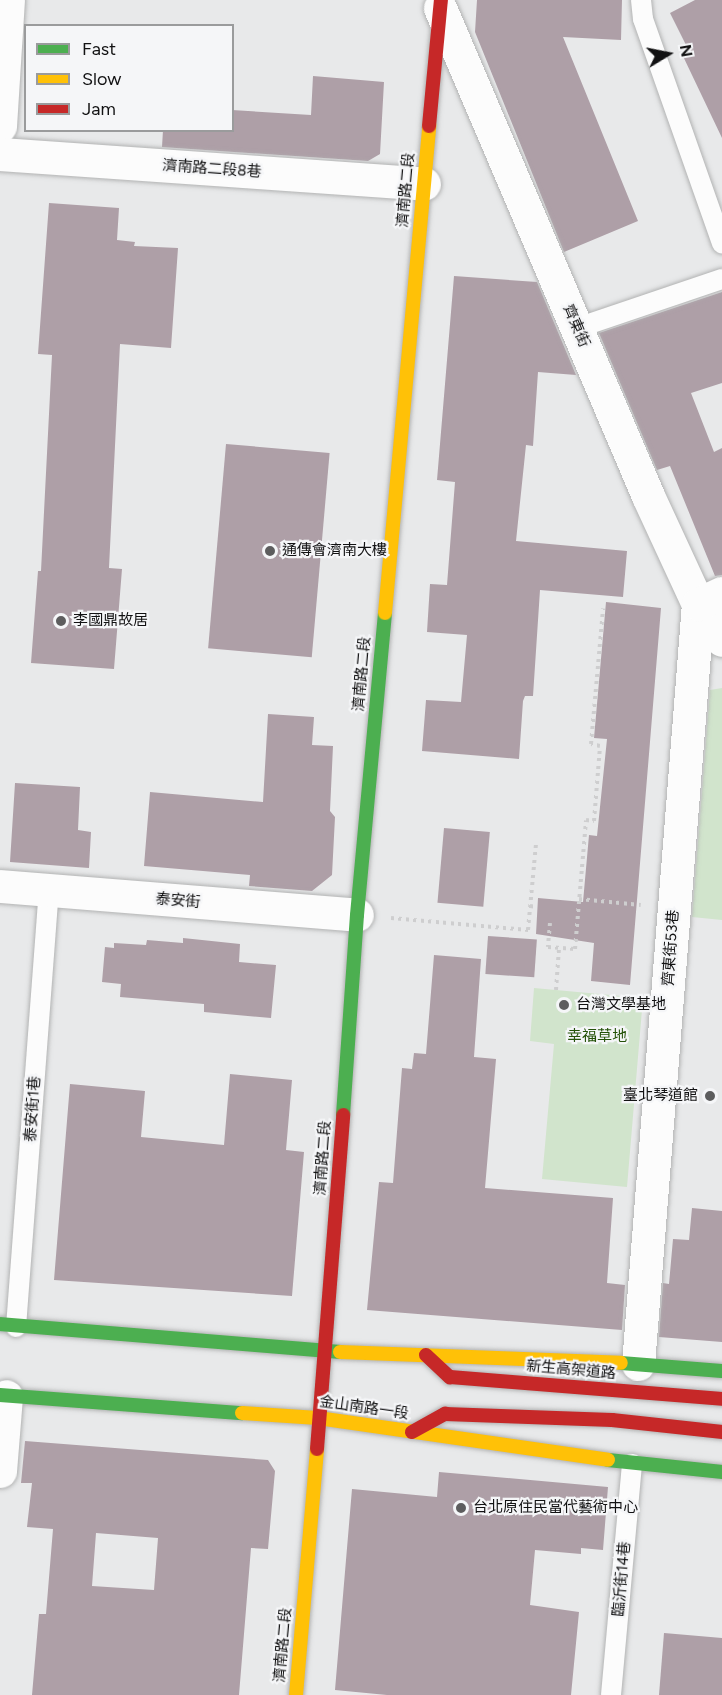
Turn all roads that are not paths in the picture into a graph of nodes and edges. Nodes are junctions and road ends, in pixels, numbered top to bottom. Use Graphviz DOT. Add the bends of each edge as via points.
graph roads {
  1 [pos="8,0"];
  2 [pos="641,0"];
  3 [pos="440,4"];
  4 [pos="0,126"];
  5 [pos="0,154"];
  6 [pos="423,184"];
  7 [pos="722,243"];
  8 [pos="722,279"];
  9 [pos="577,328"];
  10 [pos="710,599"];
  11 [pos="722,640"];
  12 [pos="0,886"];
  13 [pos="49,891"];
  14 [pos="357,915"];
  15 [pos="8,1325"];
  16 [pos="324,1351"];
  17 [pos="426,1355"];
  18 [pos="638,1364"];
  19 [pos="722,1371"];
  20 [pos="3,1396"];
  21 [pos="722,1399"];
  22 [pos="318,1418"];
  23 [pos="412,1432"];
  24 [pos="722,1432"];
  25 [pos="632,1464"];
  26 [pos="0,1471"];
  27 [pos="722,1472"];
  28 [pos="296,1695"];
  29 [pos="611,1695"];
  1 -- 4 [label="street"];
  2 -- 7 [label="lane" via="643,19"];
  3 -- 6 [label="main road, 濟南路二段"];
  3 -- 9 [label="street, 齊東街"];
  5 -- 6 [label="street, 濟南路二段8巷"];
  6 -- 14 [label="main road, 濟南路二段"];
  8 -- 9 [label="lane"];
  9 -- 10 [label="street, 齊東街"];
  10 -- 11 [label="street, 齊東街"];
  10 -- 18 [label="street, 齊東街53巷"];
  12 -- 13 [label="street, 泰安街"];
  13 -- 14 [label="street, 泰安街"];
  13 -- 15 [label="lane, 泰安街1巷"];
  14 -- 16 [label="main road, 濟南路二段"];
  15 -- 16 [label="main road"];
  16 -- 17 [label="main road"];
  16 -- 22 [label="main road, 濟南路二段"];
  17 -- 18 [label="main road"];
  17 -- 21 [label="main road, 新生高架道路" via="450,1377"];
  18 -- 19 [label="main road"];
  20 -- 22 [label="main road, 金山南路一段"];
  20 -- 26 [label="street"];
  22 -- 23 [label="main road, 金山南路一段"];
  22 -- 28 [label="main road, 濟南路二段"];
  23 -- 24 [label="main road" via="445,1414 612,1420"];
  23 -- 25 [label="main road, 金山南路一段"];
  25 -- 27 [label="main road, 金山南路一段"];
  25 -- 29 [label="lane, 臨沂街14巷"];
}
